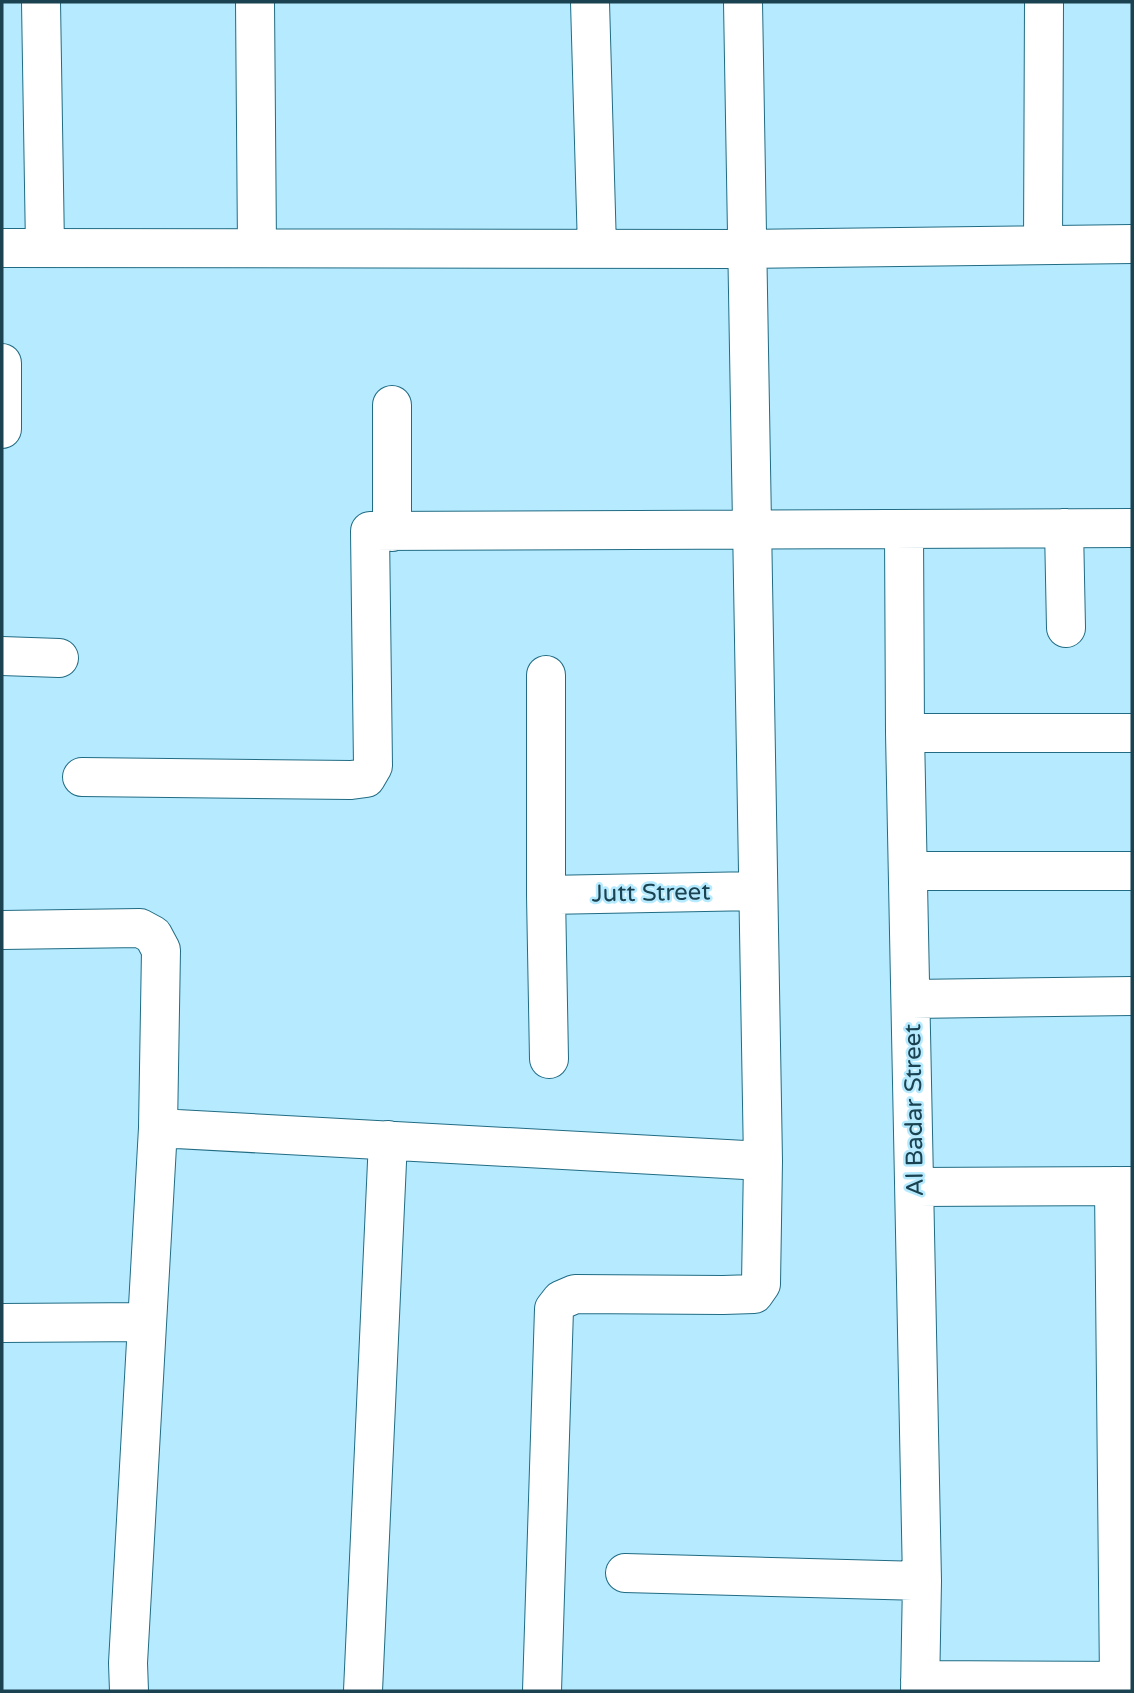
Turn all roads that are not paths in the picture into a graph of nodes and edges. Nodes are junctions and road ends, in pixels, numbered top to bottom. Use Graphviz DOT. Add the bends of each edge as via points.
graph roads {
  1 [pos="41,2"];
  2 [pos="255,2"];
  3 [pos="590,2"];
  4 [pos="743,2"];
  5 [pos="1044,2"];
  6 [pos="1132,244"];
  7 [pos="1043,246"];
  8 [pos="45,247"];
  9 [pos="257,247"];
  10 [pos="2,248"];
  11 [pos="597,248"];
  12 [pos="749,249"];
  13 [pos="2,363"];
  14 [pos="2,399"];
  15 [pos="393,405"];
  16 [pos="2,429"];
  17 [pos="1064,528"];
  18 [pos="1132,528"];
  19 [pos="752,529"];
  20 [pos="904,529"];
  21 [pos="392,532"];
  22 [pos="1066,628"];
  23 [pos="2,656"];
  24 [pos="59,658"];
  25 [pos="546,675"];
  26 [pos="905,733"];
  27 [pos="1132,733"];
  28 [pos="82,777"];
  29 [pos="908,871"];
  30 [pos="1132,871"];
  31 [pos="757,891"];
  32 [pos="546,895"];
  33 [pos="2,929"];
  34 [pos="1132,996"];
  35 [pos="912,999"];
  36 [pos="549,1059"];
  37 [pos="158,1128"];
  38 [pos="388,1140"];
  39 [pos="763,1161"];
  40 [pos="1123,1186"];
  41 [pos="916,1187"];
  42 [pos="147,1322"];
  43 [pos="2,1323"];
  44 [pos="625,1573"];
  45 [pos="922,1581"];
  46 [pos="1126,1681"];
  47 [pos="920,1686"];
  48 [pos="129,1691"];
  49 [pos="363,1691"];
  50 [pos="542,1691"];
  51 [pos="565,1691"];
  1 -- 8 [label="street"];
  2 -- 9 [label="street"];
  3 -- 11 [label="street"];
  4 -- 12 [label="street"];
  5 -- 7 [label="street"];
  6 -- 7 [label="street"];
  7 -- 12 [label="street"];
  8 -- 9 [label="street"];
  8 -- 10 [label="street"];
  9 -- 11 [label="street"];
  11 -- 12 [label="street"];
  12 -- 19 [label="street"];
  13 -- 14 [label="street"];
  14 -- 16 [label="street"];
  15 -- 21 [label="street"];
  17 -- 18 [label="street"];
  17 -- 20 [label="street"];
  17 -- 22 [label="street"];
  19 -- 20 [label="street"];
  19 -- 21 [label="street"];
  19 -- 31 [label="street"];
  20 -- 26 [label="street, Al Badar Street"];
  21 -- 28 [label="street" via="370,531 373,766 366,778"];
  23 -- 24 [label="street"];
  25 -- 32 [label="street"];
  26 -- 27 [label="street"];
  26 -- 29 [label="street, Al Badar Street"];
  29 -- 30 [label="street"];
  29 -- 35 [label="street, Al Badar Street"];
  31 -- 32 [label="street, Jutt Street"];
  31 -- 39 [label="street"];
  32 -- 36 [label="street"];
  33 -- 37 [label="street" via="140,928 153,935 160,950"];
  34 -- 35 [label="street"];
  35 -- 41 [label="street, Al Badar Street"];
  37 -- 38 [label="street"];
  37 -- 42 [label="street"];
  38 -- 39 [label="street"];
  38 -- 49 [label="street"];
  39 -- 50 [label="street" via="761,1284 754,1294 575,1294 554,1309"];
  40 -- 41 [label="street"];
  40 -- 46 [label="street"];
  41 -- 45 [label="street, Al Badar Street"];
  42 -- 43 [label="street"];
  42 -- 48 [label="street"];
  44 -- 45 [label="street"];
  45 -- 47 [label="street, Al Badar Street"];
  46 -- 47 [label="street"];
  50 -- 51 [label="street"];
}
